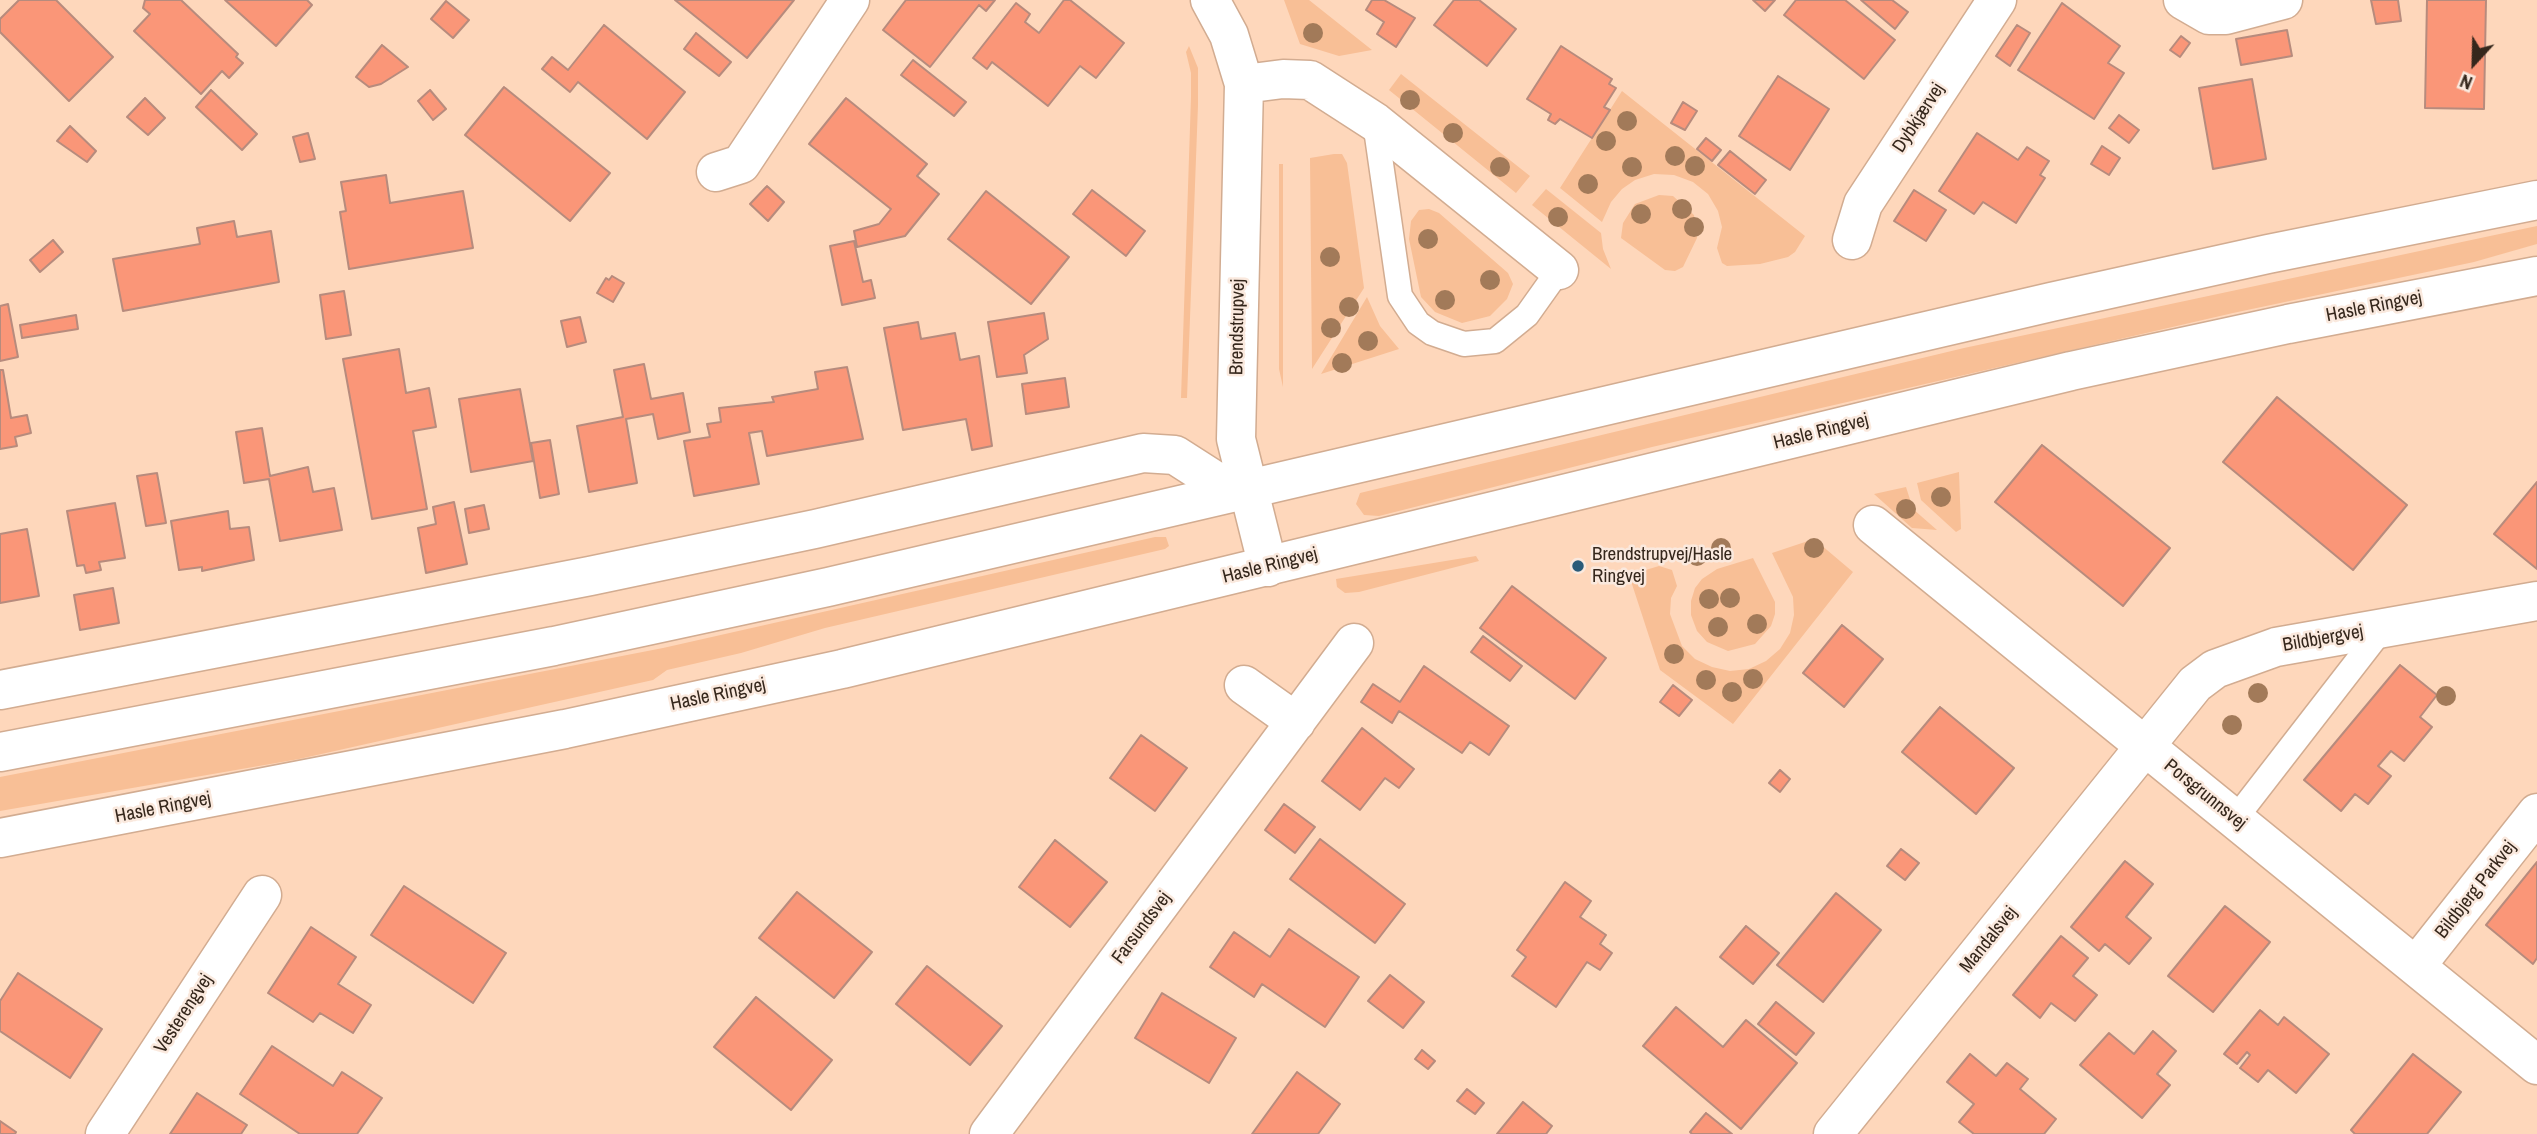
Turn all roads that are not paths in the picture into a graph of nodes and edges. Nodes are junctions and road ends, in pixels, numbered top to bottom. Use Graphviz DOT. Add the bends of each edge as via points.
graph roads {
  1 [pos="850,0"];
  2 [pos="1997,0"];
  3 [pos="2183,0"];
  4 [pos="2283,0"];
  5 [pos="1222,5"];
  6 [pos="1244,84"];
  7 [pos="1375,121"];
  8 [pos="716,172"];
  9 [pos="2537,200"];
  10 [pos="1852,240"];
  11 [pos="1559,270"];
  12 [pos="2537,276"];
  13 [pos="1249,491"];
  14 [pos="1873,525"];
  15 [pos="1268,567"];
  16 [pos="2537,601"];
  17 [pos="2384,628"];
  18 [pos="1354,643"];
  19 [pos="1244,685"];
  20 [pos="0,690"];
  21 [pos="1296,722"];
  22 [pos="2145,746"];
  23 [pos="0,752"];
  24 [pos="2537,813"];
  25 [pos="2235,819"];
  26 [pos="0,838"];
  27 [pos="262,895"];
  28 [pos="2416,966"];
  29 [pos="2537,1065"];
  30 [pos="106,1134"];
  31 [pos="989,1134"];
  32 [pos="1833,1134"];
  1 -- 8 [label="street" via="741,164"];
  2 -- 10 [label="street, Dybkjærvej" via="1863,204"];
  3 -- 4 [label="street" via="2209,15 2226,16"];
  5 -- 6 [label="street, Brendstrupvej"];
  6 -- 7 [label="street" via="1310,80"];
  6 -- 13 [label="street, Brendstrupvej" via="1236,439"];
  7 -- 11 [label="street"];
  7 -- 11 [label="lane" via="1400,296 1418,323 1464,344 1495,341 1527,315"];
  9 -- 13 [label="street" via="2065,299"];
  12 -- 15 [label="street, Hasle Ringvej" via="2071,371"];
  13 -- 15 [label="street, Brendstrupvej"];
  13 -- 20 [label="street" via="1226,487 1175,455 1143,453 590,576"];
  13 -- 23 [label="street" via="568,643"];
  14 -- 22 [label="street, Porsgrunnsvej"];
  15 -- 26 [label="street, Hasle Ringvej" via="842,669 565,729"];
  16 -- 17 [label="street, Bildbjergvej"];
  17 -- 22 [label="street, Bildbjergvej" via="2276,647 2215,670 2195,684"];
  17 -- 25 [label="lane"];
  18 -- 21 [label="street, Farsundsvej"];
  19 -- 21 [label="street"];
  21 -- 31 [label="street, Farsundsvej"];
  22 -- 25 [label="street, Porsgrunnsvej"];
  22 -- 32 [label="street, Mandalsvej"];
  24 -- 28 [label="street, Bildbjerg Parkvej"];
  25 -- 28 [label="street, Porsgrunnsvej"];
  27 -- 30 [label="street, Vesterengvej"];
  28 -- 29 [label="street, Porsgrunnsvej"];
}
